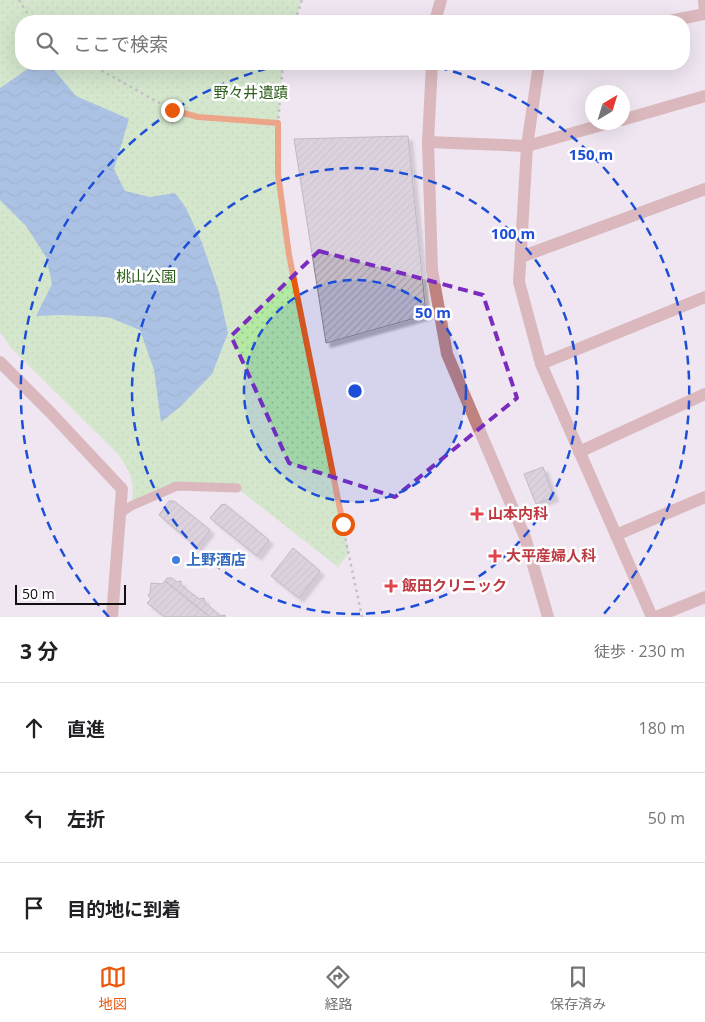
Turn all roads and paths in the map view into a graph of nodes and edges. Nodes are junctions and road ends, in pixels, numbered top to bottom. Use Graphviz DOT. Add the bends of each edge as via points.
graph roads {
  1 [pos="20,0"];
  2 [pos="302,0"];
  3 [pos="441,0"];
  4 [pos="704,0"];
  5 [pos="705,14"];
  6 [pos="29,15"];
  7 [pos="297,15"];
  8 [pos="437,15"];
  9 [pos="690,17"];
  10 [pos="101,70"];
  11 [pos="283,70"];
  12 [pos="432,70"];
  13 [pos="538,70"];
  14 [pos="705,96"];
  15 [pos="630,118"];
  16 [pos="278,123"];
  17 [pos="585,130"];
  18 [pos="428,142"];
  19 [pos="527,146"];
  20 [pos="705,189"];
  21 [pos="521,257"];
  22 [pos="705,297"];
  23 [pos="0,362"];
  24 [pos="541,364"];
  25 [pos="705,394"];
  26 [pos="579,452"];
  27 [pos="237,488"];
  28 [pos="705,497"];
  29 [pos="121,513"];
  30 [pos="616,535"];
  31 [pos="705,597"];
  32 [pos="112,617"];
  33 [pos="362,617"];
  34 [pos="548,617"];
  35 [pos="652,617"];
  36 [pos="656,617"];
  1 -- 6 [label="path"];
  2 -- 7 [label="path"];
  3 -- 8 [label="street"];
  4 -- 5 [label="street"];
  5 -- 9 [label="street"];
  10 -- 16 [label="path" via="172,110 198,117"];
  11 -- 16 [label="path"];
  12 -- 18 [label="street"];
  13 -- 19 [label="street"];
  14 -- 15 [label="street"];
  16 -- 33 [label="path" via="278,174 289,255"];
  17 -- 19 [label="street"];
  18 -- 19 [label="street"];
  18 -- 34 [label="street" via="432,270 447,354 525,537"];
  19 -- 21 [label="street"];
  20 -- 21 [label="street"];
  21 -- 24 [label="street" via="519,282"];
  22 -- 24 [label="street"];
  23 -- 29 [label="street" via="122,489"];
  24 -- 26 [label="street"];
  25 -- 26 [label="street"];
  26 -- 30 [label="street"];
  27 -- 29 [label="lane" via="177,486"];
  28 -- 30 [label="street"];
  29 -- 32 [label="street"];
  30 -- 35 [label="street"];
  31 -- 36 [label="street"];
}
